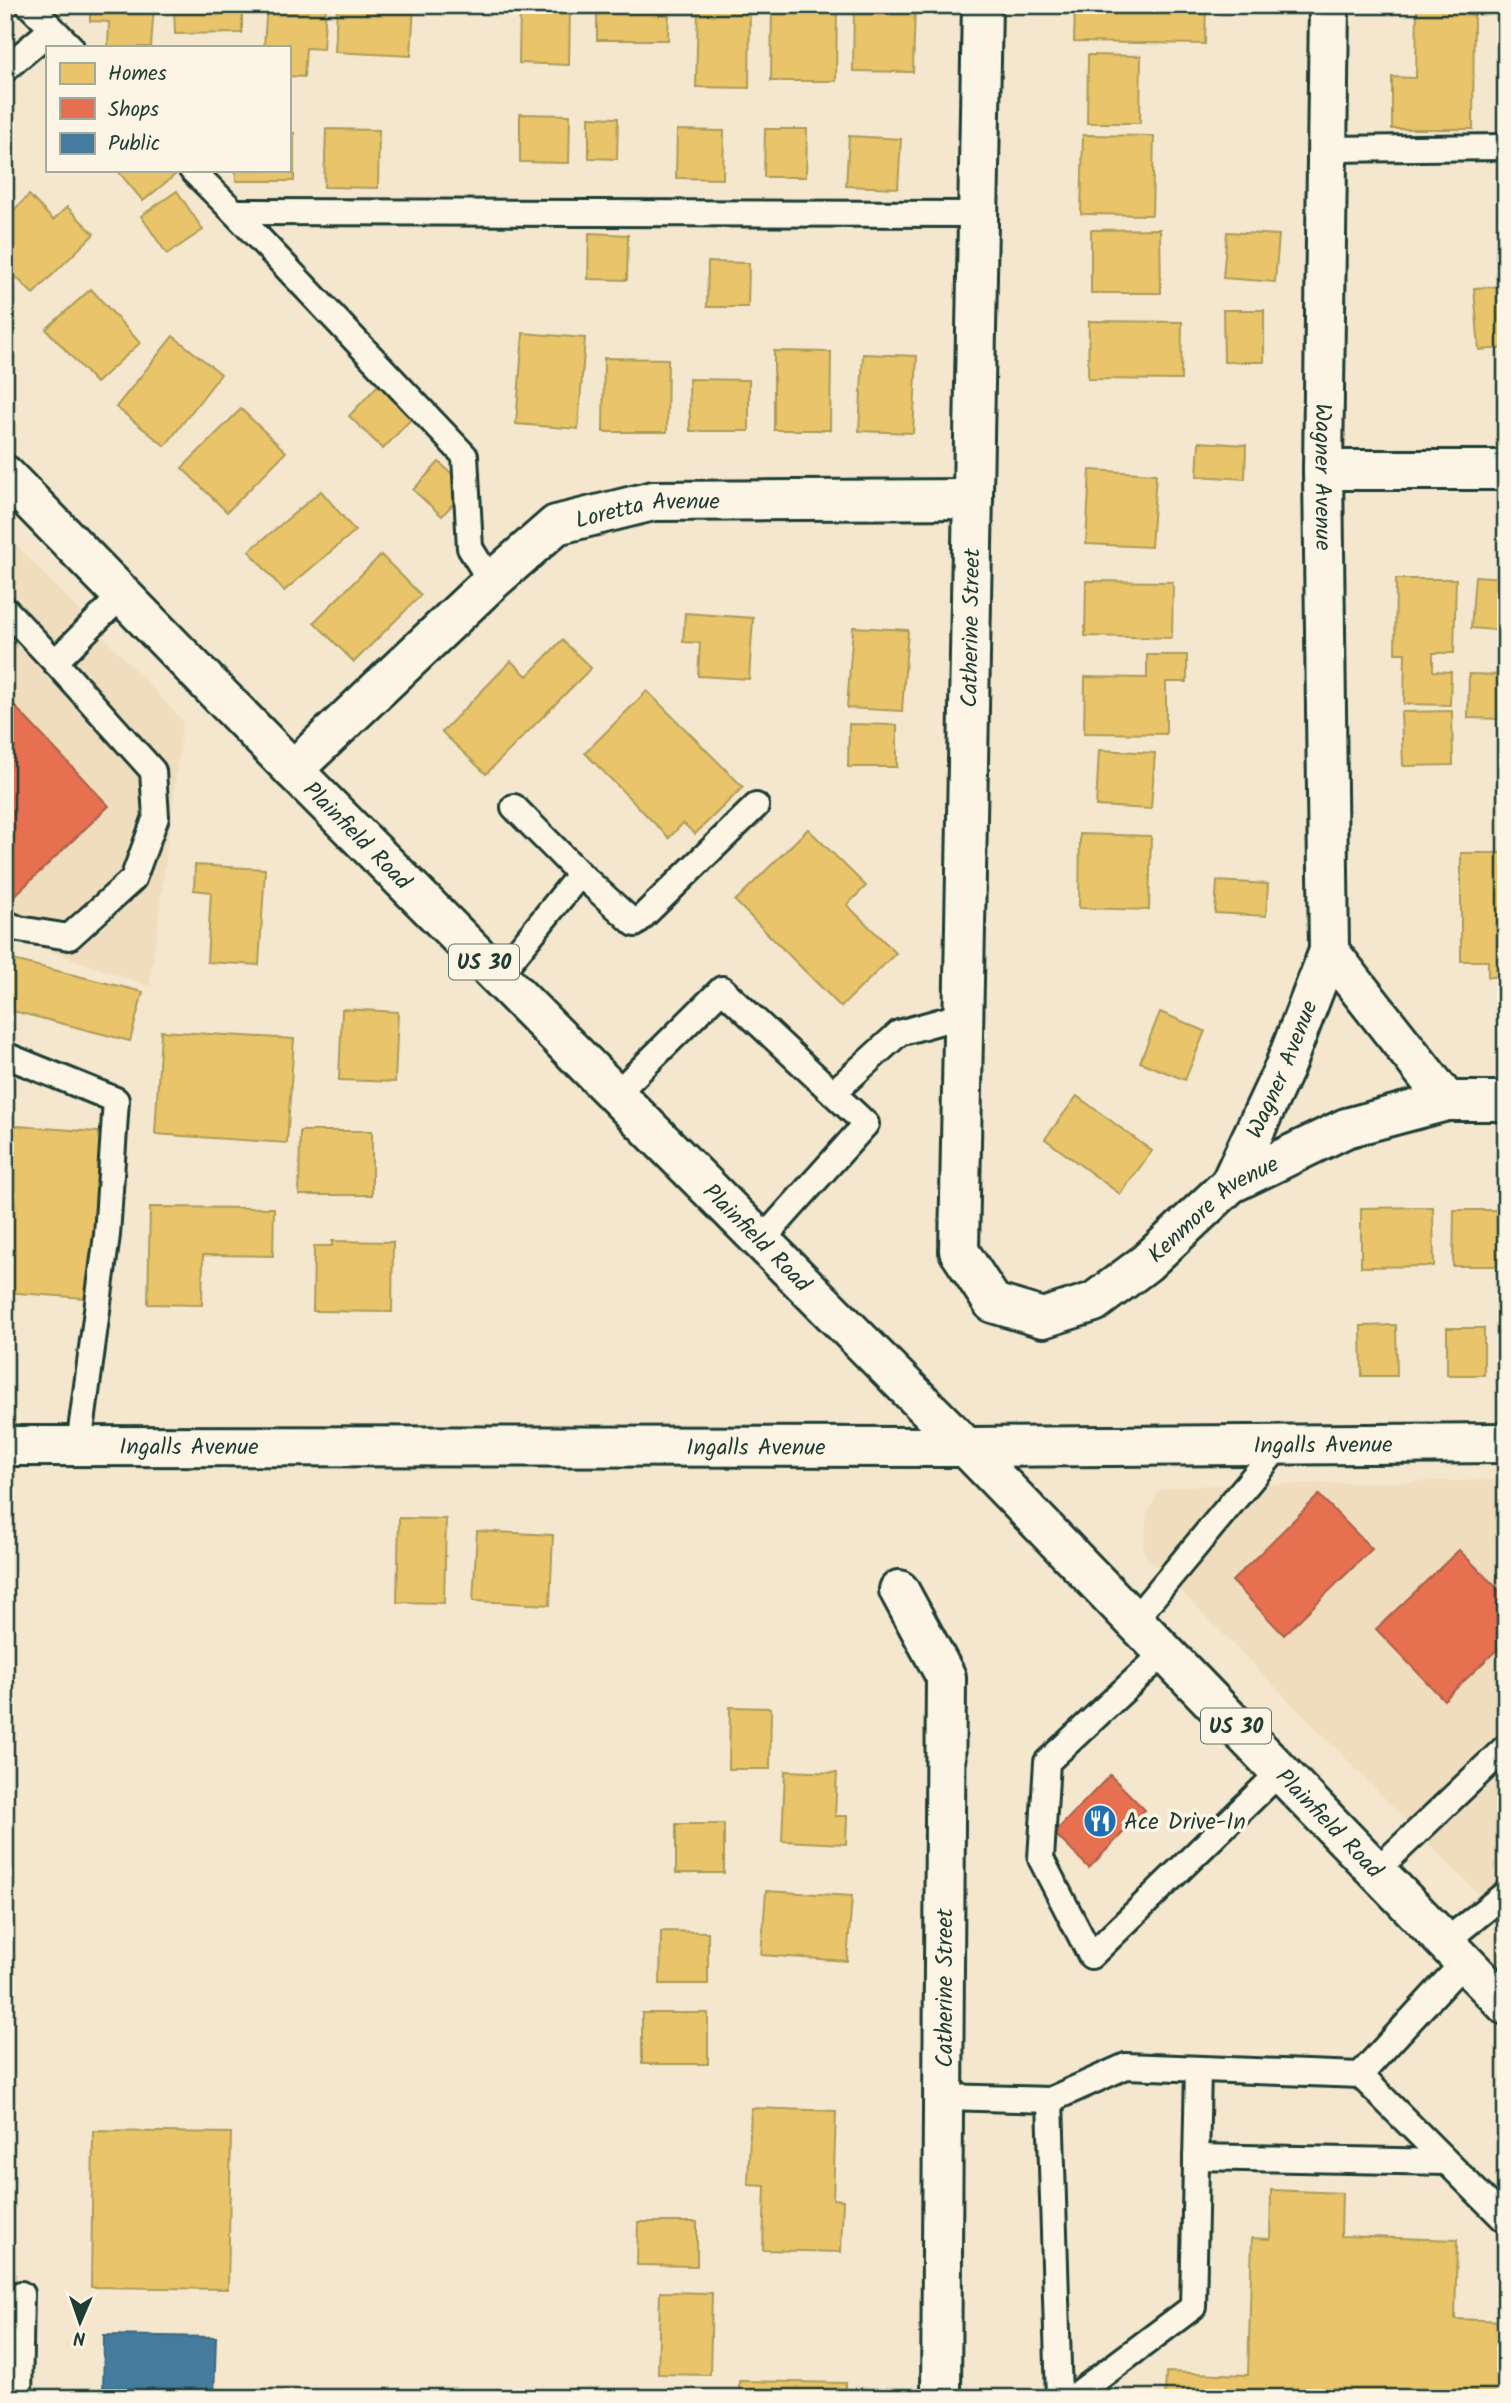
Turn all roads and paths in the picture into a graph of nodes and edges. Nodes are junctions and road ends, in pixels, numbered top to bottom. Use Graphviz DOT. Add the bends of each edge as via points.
graph roads {
  1 [pos="29,5"];
  2 [pos="982,5"];
  3 [pos="1329,5"];
  4 [pos="52,29"];
  5 [pos="70,46"];
  6 [pos="5,69"];
  7 [pos="1506,147"];
  8 [pos="1327,149"];
  9 [pos="194,172"];
  10 [pos="234,212"];
  11 [pos="978,214"];
  12 [pos="1323,470"];
  13 [pos="1506,470"];
  14 [pos="5,475"];
  15 [pos="973,499"];
  16 [pos="491,582"];
  17 [pos="122,595"];
  18 [pos="5,609"];
  19 [pos="55,662"];
  20 [pos="293,770"];
  21 [pos="756,806"];
  22 [pos="514,807"];
  23 [pos="580,874"];
  24 [pos="5,923"];
  25 [pos="1329,951"];
  26 [pos="498,976"];
  27 [pos="963,1015"];
  28 [pos="5,1055"];
  29 [pos="833,1093"];
  30 [pos="616,1094"];
  31 [pos="1447,1101"];
  32 [pos="1506,1101"];
  33 [pos="1230,1184"];
  34 [pos="761,1241"];
  35 [pos="959,1251"];
  36 [pos="1506,1443"];
  37 [pos="1280,1445"];
  38 [pos="5,1446"];
  39 [pos="79,1446"];
  40 [pos="966,1447"];
  41 [pos="899,1590"];
  42 [pos="1134,1620"];
  43 [pos="1165,1652"];
  44 [pos="1506,1747"];
  45 [pos="1280,1772"];
  46 [pos="1376,1871"];
  47 [pos="1506,1892"];
  48 [pos="1454,1952"];
  49 [pos="1506,2005"];
  50 [pos="1198,2069"];
  51 [pos="1360,2075"];
  52 [pos="943,2097"];
  53 [pos="1050,2100"];
  54 [pos="1196,2157"];
  55 [pos="1446,2162"];
  56 [pos="1506,2221"];
  57 [pos="21,2294"];
  58 [pos="19,2398"];
  59 [pos="942,2398"];
  60 [pos="1059,2398"];
  61 [pos="1072,2398"];
  1 -- 4 [label="lane"];
  2 -- 11 [label="street, Catherine Street"];
  3 -- 8 [label="street, Wagner Avenue"];
  4 -- 5 [label="lane"];
  4 -- 6 [label="lane"];
  7 -- 8 [label="lane"];
  8 -- 12 [label="street, Wagner Avenue"];
  9 -- 10 [label="lane"];
  10 -- 11 [label="lane"];
  10 -- 16 [label="lane" via="465,456 470,548"];
  11 -- 15 [label="street, Catherine Street"];
  12 -- 13 [label="street"];
  12 -- 25 [label="street, Wagner Avenue"];
  14 -- 17 [label="street, Plainfield Road / US 30"];
  15 -- 16 [label="street, Loretta Avenue" via="653,501 556,525"];
  15 -- 27 [label="street, Catherine Street"];
  16 -- 20 [label="street, Loretta Avenue"];
  17 -- 19 [label="lane"];
  17 -- 20 [label="street, Plainfield Road / US 30"];
  18 -- 19 [label="lane"];
  19 -- 24 [label="lane" via="153,771 156,817 133,879 69,937"];
  20 -- 26 [label="street, Plainfield Road / US 30"];
  21 -- 23 [label="lane" via="635,924"];
  22 -- 23 [label="lane"];
  23 -- 26 [label="lane"];
  25 -- 31 [label="street"];
  25 -- 33 [label="street, Wagner Avenue" via="1284,1068"];
  26 -- 30 [label="street, Plainfield Road / US 30"];
  27 -- 29 [label="lane" via="900,1033"];
  27 -- 35 [label="street, Catherine Street"];
  28 -- 39 [label="lane" via="116,1100 107,1235"];
  29 -- 30 [label="lane" via="722,989"];
  29 -- 34 [label="lane" via="866,1124"];
  30 -- 34 [label="street, Plainfield Road / US 30"];
  31 -- 32 [label="street, Kenmore Avenue"];
  31 -- 33 [label="street, Kenmore Avenue" via="1346,1128"];
  33 -- 35 [label="street, Kenmore Avenue" via="1146,1263 1094,1302 1043,1318 993,1303"];
  34 -- 40 [label="street, Plainfield Road / US 30"];
  36 -- 37 [label="street, Ingalls Avenue"];
  37 -- 40 [label="street, Ingalls Avenue"];
  37 -- 42 [label="lane"];
  38 -- 39 [label="street, Ingalls Avenue"];
  39 -- 40 [label="street, Ingalls Avenue"];
  40 -- 42 [label="street, Plainfield Road / US 30"];
  41 -- 52 [label="street, Catherine Street" via="946,1677"];
  42 -- 43 [label="street, Plainfield Road / US 30"];
  43 -- 45 [label="street, Plainfield Road / US 30"];
  43 -- 45 [label="lane" via="1047,1762 1041,1858 1091,1956"];
  44 -- 46 [label="lane"];
  45 -- 46 [label="street, Plainfield Road / US 30"];
  46 -- 48 [label="street, Plainfield Road / US 30"];
  47 -- 48 [label="lane"];
  48 -- 49 [label="street, Plainfield Road / US 30"];
  48 -- 51 [label="lane"];
  50 -- 51 [label="lane"];
  50 -- 53 [label="lane" via="1126,2066"];
  50 -- 54 [label="lane"];
  51 -- 55 [label="lane"];
  52 -- 53 [label="lane"];
  52 -- 59 [label="street, Catherine Street"];
  53 -- 60 [label="lane"];
  54 -- 55 [label="lane"];
  54 -- 61 [label="lane" via="1194,2307"];
  55 -- 56 [label="lane"];
  57 -- 58 [label="lane"];
}
